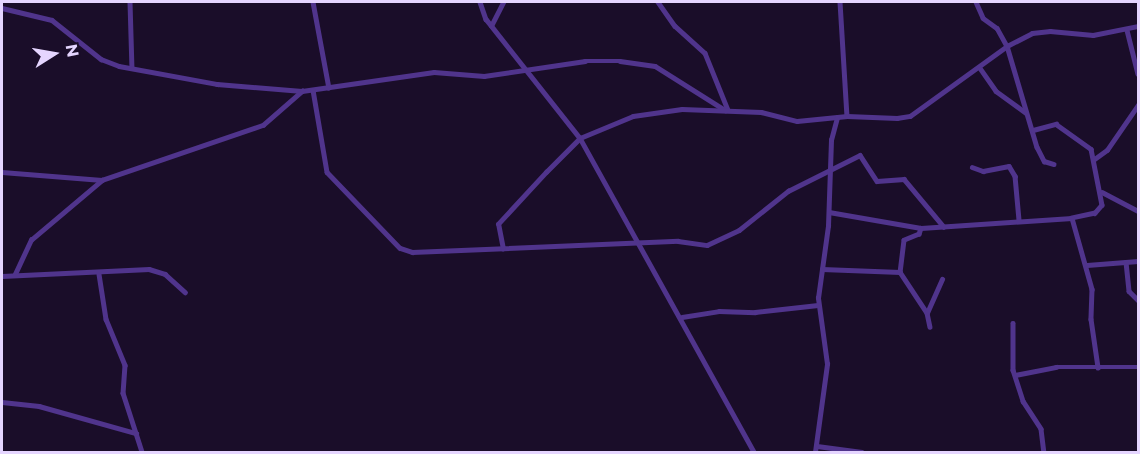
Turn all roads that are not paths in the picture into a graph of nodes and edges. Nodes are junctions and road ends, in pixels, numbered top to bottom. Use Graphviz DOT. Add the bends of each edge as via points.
graph roads {
  1 [pos="130,2"];
  2 [pos="313,2"];
  3 [pos="480,2"];
  4 [pos="503,2"];
  5 [pos="658,2"];
  6 [pos="840,2"];
  7 [pos="976,2"];
  8 [pos="2,8"];
  9 [pos="491,26"];
  10 [pos="1138,26"];
  11 [pos="1127,30"];
  12 [pos="1007,46"];
  13 [pos="132,68"];
  14 [pos="980,68"];
  15 [pos="526,72"];
  16 [pos="1138,74"];
  17 [pos="329,88"];
  18 [pos="313,90"];
  19 [pos="302,91"];
  20 [pos="1138,105"];
  21 [pos="726,110"];
  22 [pos="1026,112"];
  23 [pos="847,116"];
  24 [pos="837,118"];
  25 [pos="1033,130"];
  26 [pos="580,138"];
  27 [pos="1094,160"];
  28 [pos="1054,164"];
  29 [pos="831,167"];
  30 [pos="972,167"];
  31 [pos="2,172"];
  32 [pos="102,180"];
  33 [pos="1102,192"];
  34 [pos="1138,211"];
  35 [pos="829,212"];
  36 [pos="1072,218"];
  37 [pos="1019,220"];
  38 [pos="944,227"];
  39 [pos="921,228"];
  40 [pos="640,245"];
  41 [pos="503,249"];
  42 [pos="1138,261"];
  43 [pos="1126,262"];
  44 [pos="1087,265"];
  45 [pos="822,269"];
  46 [pos="900,272"];
  47 [pos="15,274"];
  48 [pos="99,274"];
  49 [pos="2,276"];
  50 [pos="942,279"];
  51 [pos="185,292"];
  52 [pos="1138,300"];
  53 [pos="818,304"];
  54 [pos="927,313"];
  55 [pos="682,317"];
  56 [pos="1013,323"];
  57 [pos="930,327"];
  58 [pos="1138,366"];
  59 [pos="1098,367"];
  60 [pos="1015,375"];
  61 [pos="2,402"];
  62 [pos="136,433"];
  63 [pos="817,446"];
  64 [pos="142,453"];
  65 [pos="754,453"];
  66 [pos="815,453"];
  67 [pos="862,453"];
  68 [pos="1044,453"];
  1 -- 13 [label="street"];
  2 -- 17 [label="street"];
  3 -- 9 [label="street"];
  4 -- 9 [label="street"];
  5 -- 21 [label="street" via="675,26 705,53"];
  6 -- 23 [label="street"];
  7 -- 12 [label="street" via="983,18 997,28"];
  8 -- 13 [label="street" via="52,20 101,59"];
  9 -- 15 [label="street"];
  10 -- 11 [label="street"];
  11 -- 12 [label="street" via="1093,35 1032,33"];
  11 -- 16 [label="street"];
  12 -- 14 [label="street"];
  12 -- 22 [label="street"];
  13 -- 19 [label="street" via="218,84"];
  14 -- 22 [label="street" via="996,91"];
  14 -- 23 [label="street" via="910,116"];
  15 -- 17 [label="street" via="484,76 435,72"];
  15 -- 21 [label="street" via="585,61 642,62 670,74"];
  15 -- 26 [label="street"];
  17 -- 18 [label="street"];
  18 -- 19 [label="street"];
  18 -- 41 [label="street" via="327,172 400,248 412,252"];
  19 -- 32 [label="street" via="263,125"];
  20 -- 27 [label="street" via="1107,150"];
  21 -- 24 [label="street" via="761,112 797,122"];
  21 -- 26 [label="street" via="662,109 633,116"];
  22 -- 25 [label="street"];
  23 -- 24 [label="street"];
  24 -- 29 [label="street"];
  25 -- 27 [label="street" via="1056,124 1085,142"];
  25 -- 28 [label="street" via="1044,161"];
  26 -- 40 [label="street"];
  26 -- 41 [label="street" via="501,219 498,228"];
  27 -- 33 [label="street"];
  29 -- 35 [label="street"];
  29 -- 38 [label="street" via="863,157 877,181 904,179"];
  29 -- 40 [label="street" via="788,191 739,230 711,244"];
  30 -- 37 [label="street" via="983,171 1009,165 1015,176"];
  31 -- 32 [label="street"];
  32 -- 47 [label="street" via="31,240"];
  33 -- 34 [label="street"];
  33 -- 36 [label="street" via="1099,210"];
  35 -- 39 [label="street"];
  35 -- 45 [label="street"];
  36 -- 37 [label="street"];
  36 -- 44 [label="street"];
  37 -- 38 [label="street"];
  38 -- 39 [label="street"];
  39 -- 46 [label="street" via="919,234 904,240"];
  40 -- 41 [label="street"];
  40 -- 55 [label="street"];
  42 -- 43 [label="street"];
  43 -- 44 [label="street"];
  43 -- 52 [label="street" via="1129,291"];
  44 -- 59 [label="street"];
  45 -- 46 [label="street"];
  45 -- 53 [label="street"];
  46 -- 54 [label="street"];
  47 -- 48 [label="street"];
  47 -- 49 [label="street"];
  48 -- 51 [label="street" via="157,271"];
  48 -- 62 [label="street" via="106,319 123,357 123,393"];
  50 -- 54 [label="street"];
  53 -- 55 [label="street"];
  53 -- 63 [label="street" via="827,364"];
  54 -- 57 [label="street"];
  55 -- 65 [label="street"];
  56 -- 60 [label="street"];
  58 -- 59 [label="street"];
  59 -- 60 [label="street" via="1056,367"];
  60 -- 68 [label="street" via="1023,401 1041,429"];
  61 -- 62 [label="street" via="39,406"];
  62 -- 64 [label="street"];
  63 -- 66 [label="street"];
  63 -- 67 [label="street"];
}
